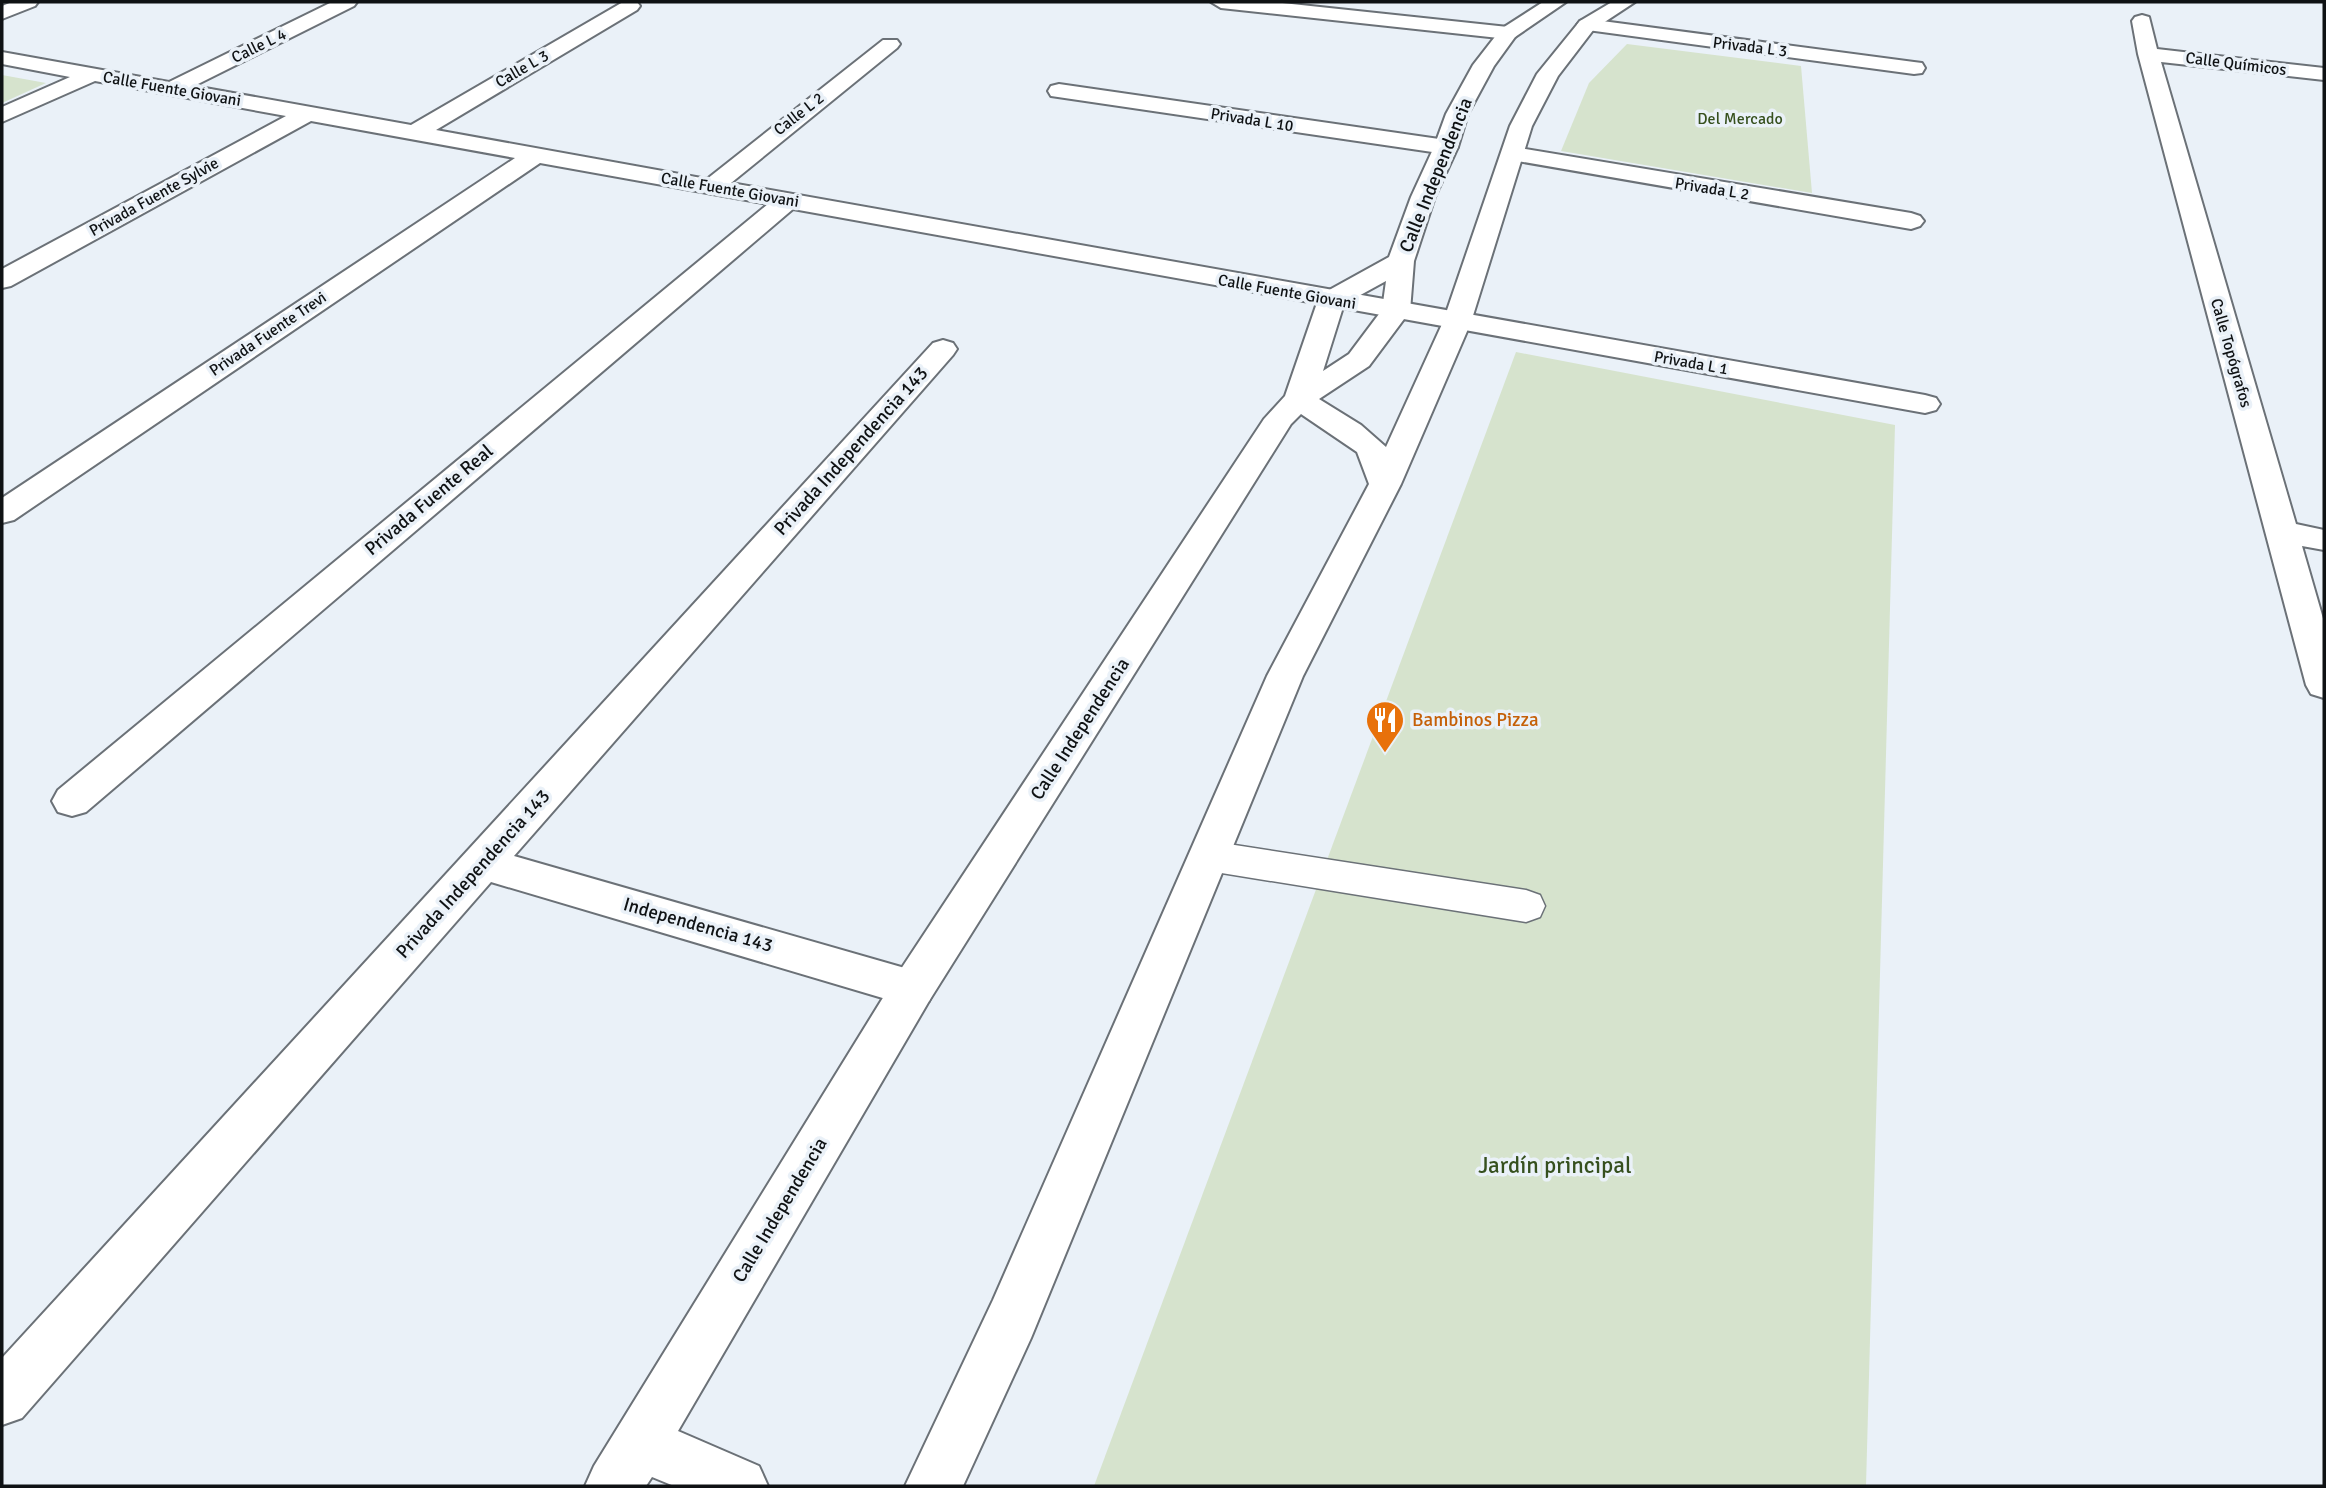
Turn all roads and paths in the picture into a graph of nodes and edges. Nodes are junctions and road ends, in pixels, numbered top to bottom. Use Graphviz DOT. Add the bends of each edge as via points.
graph roads {
  1 [pos="28,2"];
  2 [pos="348,2"];
  3 [pos="1221,2"];
  4 [pos="1556,2"];
  5 [pos="1625,2"];
  6 [pos="630,6"];
  7 [pos="2,13"];
  8 [pos="2142,21"];
  9 [pos="1587,25"];
  10 [pos="1508,33"];
  11 [pos="890,44"];
  12 [pos="2148,54"];
  13 [pos="2,58"];
  14 [pos="1914,68"];
  15 [pos="2324,74"];
  16 [pos="90,75"];
  17 [pos="171,89"];
  18 [pos="1059,91"];
  19 [pos="307,114"];
  20 [pos="2,115"];
  21 [pos="414,133"];
  22 [pos="1446,148"];
  23 [pos="1514,154"];
  24 [pos="536,155"];
  25 [pos="710,187"];
  26 [pos="787,201"];
  27 [pos="1911,221"];
  28 [pos="1401,261"];
  29 [pos="2,280"];
  30 [pos="1332,300"];
  31 [pos="1396,311"];
  32 [pos="1457,322"];
  33 [pos="943,349"];
  34 [pos="1299,399"];
  35 [pos="1925,404"];
  36 [pos="1385,484"];
  37 [pos="2,513"];
  38 [pos="2281,532"];
  39 [pos="2324,540"];
  40 [pos="2324,685"];
  41 [pos="72,801"];
  42 [pos="1209,856"];
  43 [pos="483,863"];
  44 [pos="1526,906"];
  45 [pos="913,988"];
  46 [pos="2,1398"];
  47 [pos="628,1465"];
  48 [pos="739,1486"];
  49 [pos="934,1486"];
  1 -- 7 [label="street"];
  2 -- 17 [label="street, Calle L 4"];
  3 -- 10 [label="street"];
  4 -- 10 [label="street, Calle Independencia"];
  5 -- 9 [label="street"];
  6 -- 21 [label="street, Calle L 3"];
  8 -- 12 [label="street, Calle Topógrafos"];
  9 -- 14 [label="street, Privada L 3"];
  9 -- 23 [label="street" via="1548,74 1521,126"];
  10 -- 22 [label="street, Calle Independencia" via="1483,65 1457,114"];
  11 -- 25 [label="street, Calle L 2"];
  12 -- 15 [label="street, Calle Químicos"];
  12 -- 38 [label="street, Calle Topógrafos"];
  13 -- 16 [label="street, Calle Fuente Giovani"];
  16 -- 17 [label="street, Calle Fuente Giovani"];
  16 -- 20 [label="street"];
  17 -- 19 [label="street, Calle Fuente Giovani"];
  18 -- 22 [label="street, Privada L 10"];
  19 -- 21 [label="street, Calle Fuente Giovani"];
  19 -- 29 [label="street, Privada Fuente Sylvie"];
  21 -- 24 [label="street, Calle Fuente Giovani"];
  22 -- 28 [label="street, Calle Independencia"];
  23 -- 27 [label="street, Privada L 2"];
  23 -- 32 [label="street"];
  24 -- 25 [label="street, Calle Fuente Giovani"];
  24 -- 37 [label="street, Privada Fuente Trevi"];
  25 -- 26 [label="street, Calle Fuente Giovani"];
  26 -- 30 [label="street, Calle Fuente Giovani"];
  26 -- 41 [label="street, Privada Fuente Real"];
  28 -- 30 [label="street"];
  28 -- 31 [label="street, Calle Independencia"];
  30 -- 31 [label="street, Calle Fuente Giovani"];
  30 -- 34 [label="street"];
  31 -- 32 [label="street, Calle Fuente Giovani"];
  31 -- 34 [label="street, Calle Independencia" via="1359,359"];
  32 -- 35 [label="street, Privada L 1"];
  32 -- 36 [label="street"];
  33 -- 43 [label="street, Privada Independencia 143"];
  34 -- 36 [label="street" via="1371,448"];
  34 -- 45 [label="street, Calle Independencia" via="1279,419"];
  36 -- 42 [label="street" via="1285,676"];
  38 -- 39 [label="street"];
  38 -- 40 [label="street, Calle Topógrafos"];
  42 -- 44 [label="lane"];
  42 -- 49 [label="street" via="1012,1319"];
  43 -- 45 [label="street, Independencia 143"];
  43 -- 46 [label="street, Privada Independencia 143"];
  45 -- 47 [label="street, Calle Independencia"];
  47 -- 48 [label="street"];
}
